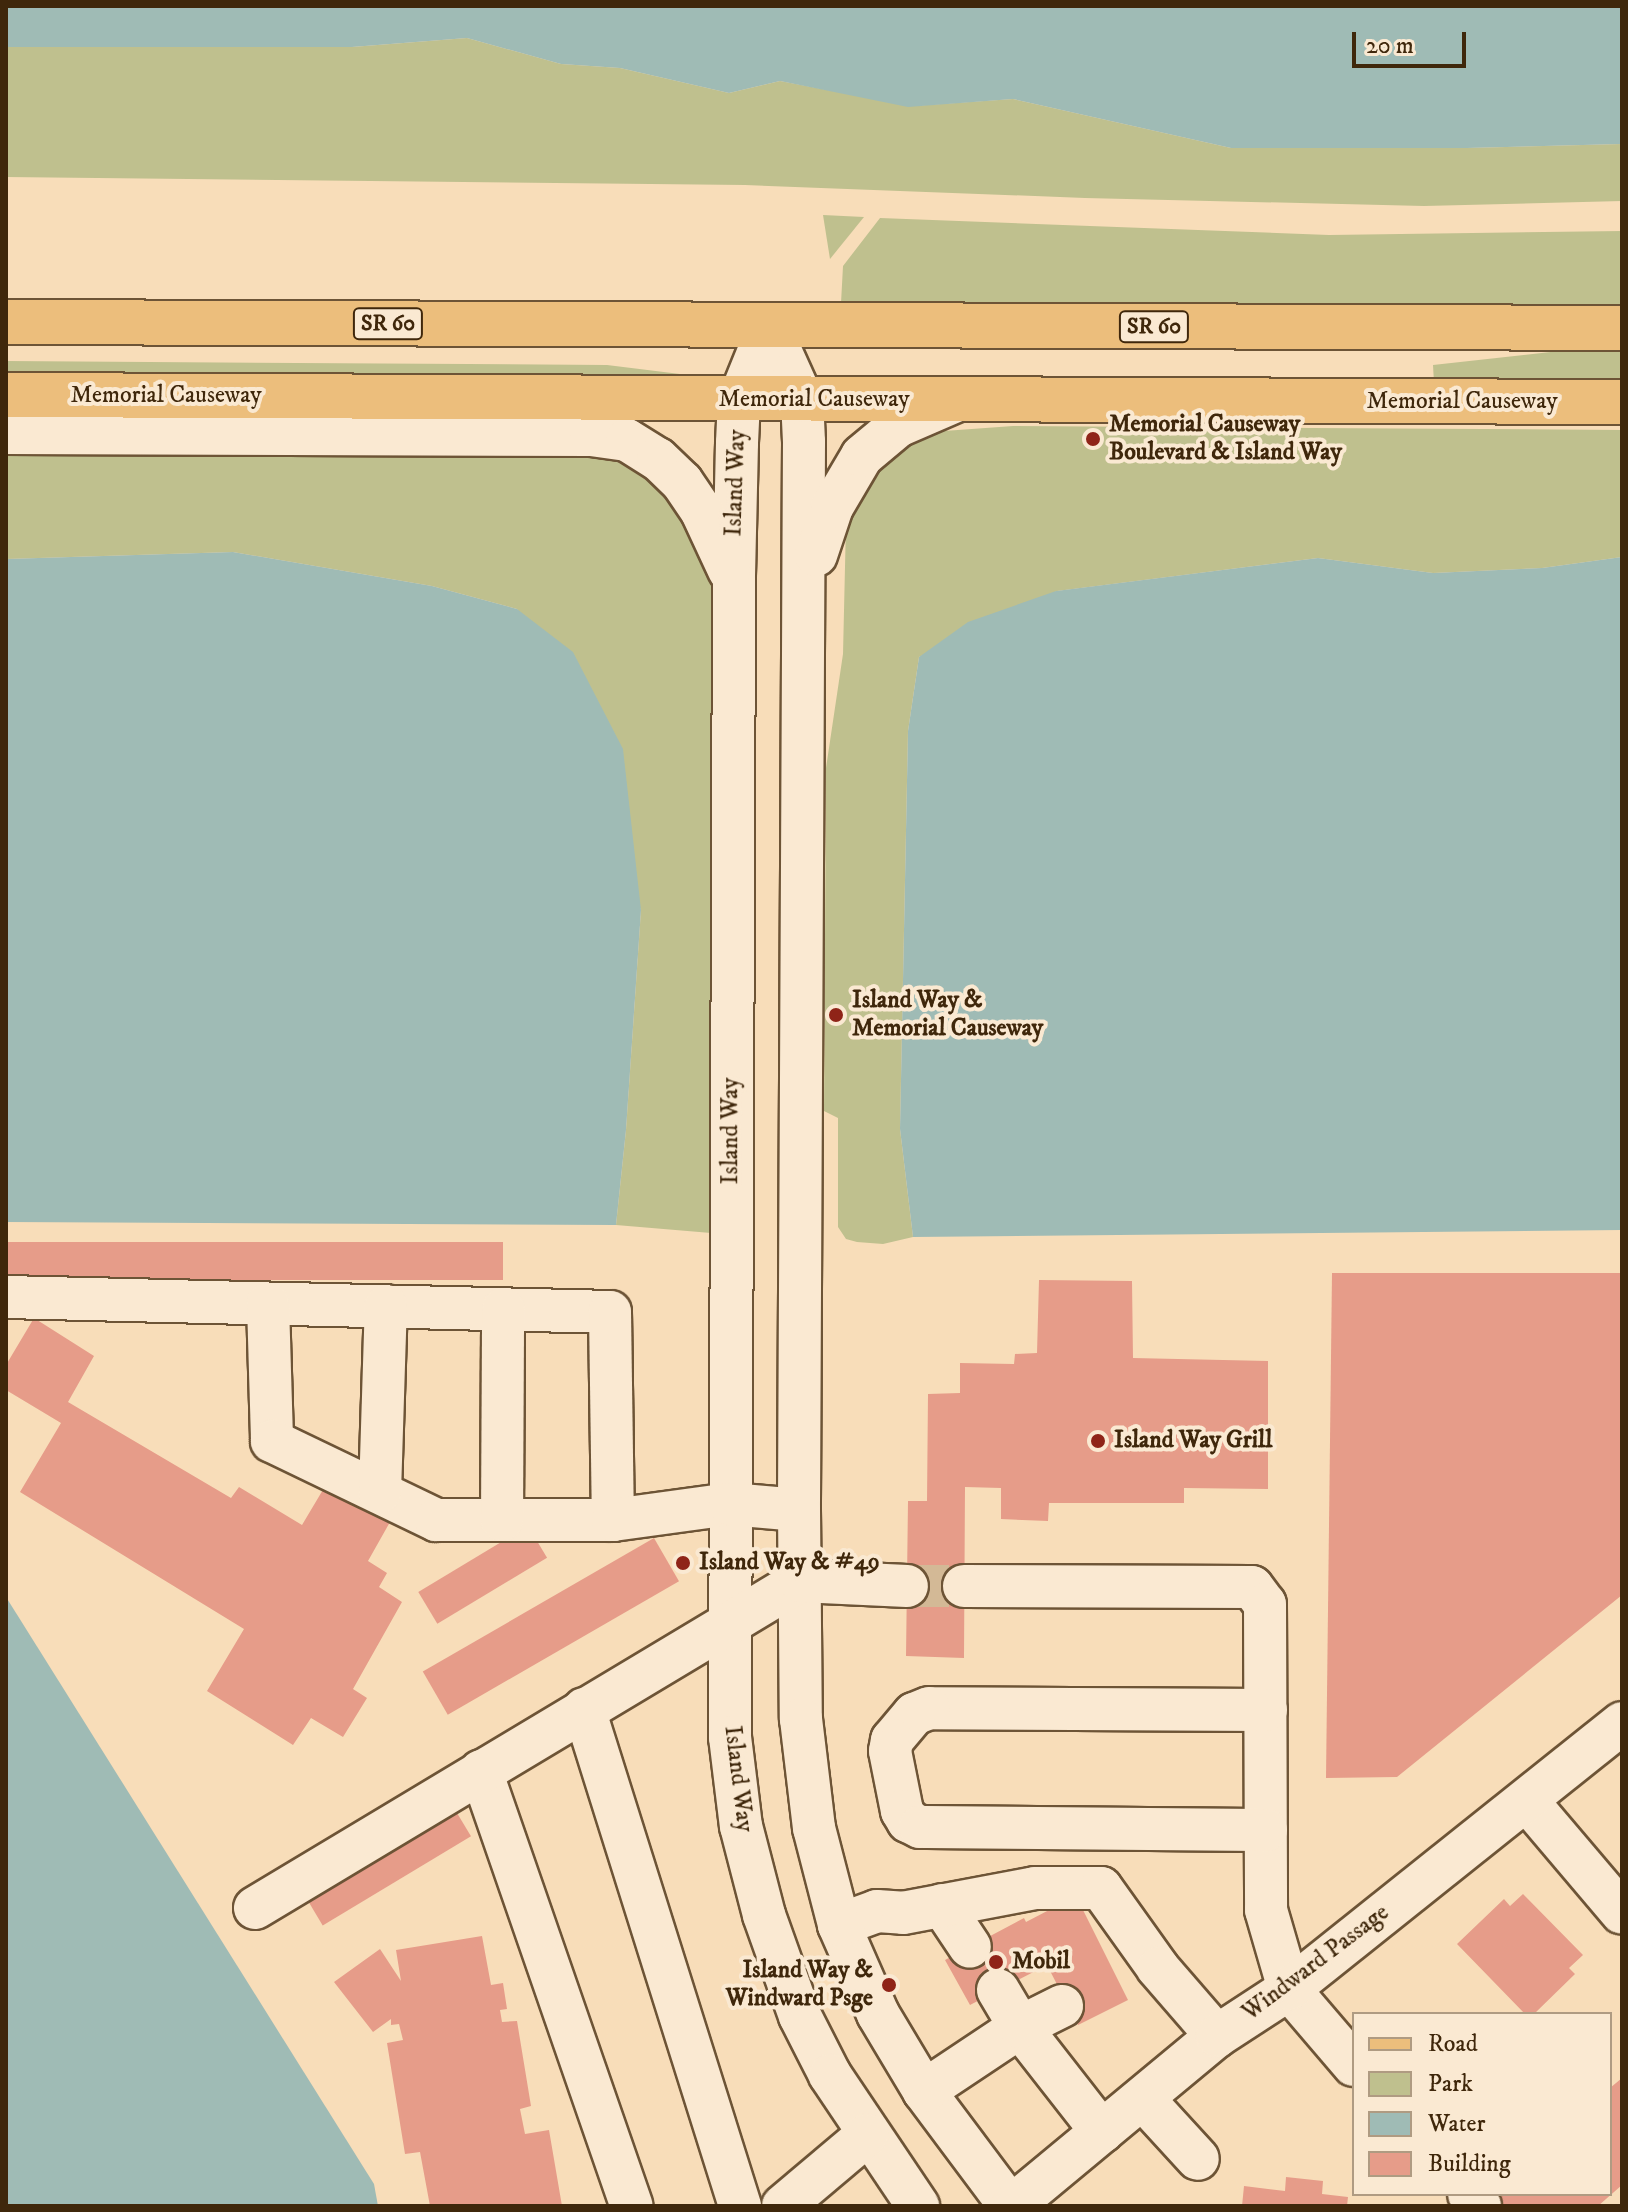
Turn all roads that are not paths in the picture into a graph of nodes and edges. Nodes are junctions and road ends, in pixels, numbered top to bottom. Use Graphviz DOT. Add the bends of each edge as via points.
graph roads {
  1 [pos="6,322"];
  2 [pos="769,326"];
  3 [pos="1622,328"];
  4 [pos="6,395"];
  5 [pos="802,399"];
  6 [pos="739,400"];
  7 [pos="956,401"];
  8 [pos="1622,402"];
  9 [pos="6,433"];
  10 [pos="734,578"];
  11 [pos="806,587"];
  12 [pos="6,1297"];
  13 [pos="268,1304"];
  14 [pos="386,1306"];
  15 [pos="503,1309"];
  16 [pos="380,1492"];
  17 [pos="730,1504"];
  18 [pos="799,1510"];
  19 [pos="502,1520"];
  20 [pos="613,1520"];
  21 [pos="800,1581"];
  22 [pos="907,1586"];
  23 [pos="964,1586"];
  24 [pos="728,1623"];
  25 [pos="584,1709"];
  26 [pos="1266,1710"];
  27 [pos="1622,1723"];
  28 [pos="481,1771"];
  29 [pos="1528,1802"];
  30 [pos="1266,1830"];
  31 [pos="942,1905"];
  32 [pos="255,1908"];
  33 [pos="1622,1913"];
  34 [pos="839,1925"];
  35 [pos="970,1947"];
  36 [pos="1289,1989"];
  37 [pos="998,1990"];
  38 [pos="1062,2006"];
  39 [pos="1020,2027"];
  40 [pos="1217,2036"];
  41 [pos="1352,2063"];
  42 [pos="924,2091"];
  43 [pos="1143,2099"];
  44 [pos="1102,2132"];
  45 [pos="867,2135"];
  46 [pos="1198,2159"];
  47 [pos="632,2206"];
  48 [pos="740,2206"];
  49 [pos="783,2206"];
  50 [pos="918,2206"];
  51 [pos="1011,2206"];
  1 -- 2 [label="main road, SR 60"];
  2 -- 3 [label="main road, SR 60"];
  2 -- 5 [label="street"];
  2 -- 6 [label="street, Island Way"];
  4 -- 6 [label="main road, Memorial Causeway"];
  5 -- 6 [label="main road, Memorial Causeway"];
  5 -- 7 [label="main road, Memorial Causeway"];
  5 -- 11 [label="street"];
  6 -- 10 [label="street, Island Way"];
  7 -- 8 [label="main road, Memorial Causeway"];
  7 -- 11 [label="street" via="898,426 862,456 832,507"];
  9 -- 10 [label="street" via="563,435 627,440 682,482"];
  10 -- 17 [label="street, Island Way"];
  11 -- 18 [label="street"];
  12 -- 13 [label="street"];
  13 -- 14 [label="street"];
  13 -- 16 [label="street" via="272,1441"];
  14 -- 15 [label="street"];
  14 -- 16 [label="street"];
  15 -- 19 [label="street"];
  15 -- 20 [label="street" via="610,1312"];
  16 -- 19 [label="street" via="436,1520"];
  17 -- 18 [label="street"];
  17 -- 20 [label="street"];
  17 -- 24 [label="street, Island Way"];
  18 -- 21 [label="street"];
  19 -- 20 [label="street"];
  21 -- 22 [label="street"];
  21 -- 24 [label="street"];
  21 -- 34 [label="street" via="801,1719 814,1828"];
  23 -- 26 [label="street" via="1252,1587 1265,1604"];
  24 -- 25 [label="street"];
  24 -- 45 [label="street, Island Way" via="732,1752 741,1826 764,1915 800,2016"];
  25 -- 28 [label="street"];
  25 -- 48 [label="street"];
  26 -- 30 [label="street"];
  26 -- 30 [label="street" via="929,1708 914,1714 892,1740 890,1751 902,1811 920,1827"];
  27 -- 29 [label="street, Windward Passage"];
  28 -- 32 [label="street"];
  28 -- 47 [label="street"];
  29 -- 33 [label="street"];
  29 -- 36 [label="street, Windward Passage"];
  30 -- 36 [label="street" via="1266,1910"];
  31 -- 34 [label="street" via="903,1913 877,1911"];
  31 -- 35 [label="street"];
  31 -- 40 [label="street" via="1035,1888 1101,1888 1158,1968"];
  34 -- 42 [label="street" via="878,2014"];
  36 -- 40 [label="street, Windward Passage"];
  36 -- 41 [label="street"];
  37 -- 39 [label="street"];
  38 -- 39 [label="street"];
  39 -- 42 [label="street"];
  39 -- 44 [label="street"];
  40 -- 43 [label="street, Windward Passage"];
  42 -- 51 [label="street"];
  43 -- 44 [label="street, Windward Passage"];
  43 -- 46 [label="street"];
  44 -- 51 [label="street, Windward Passage"];
  45 -- 49 [label="street"];
  45 -- 50 [label="street, Island Way"];
}
